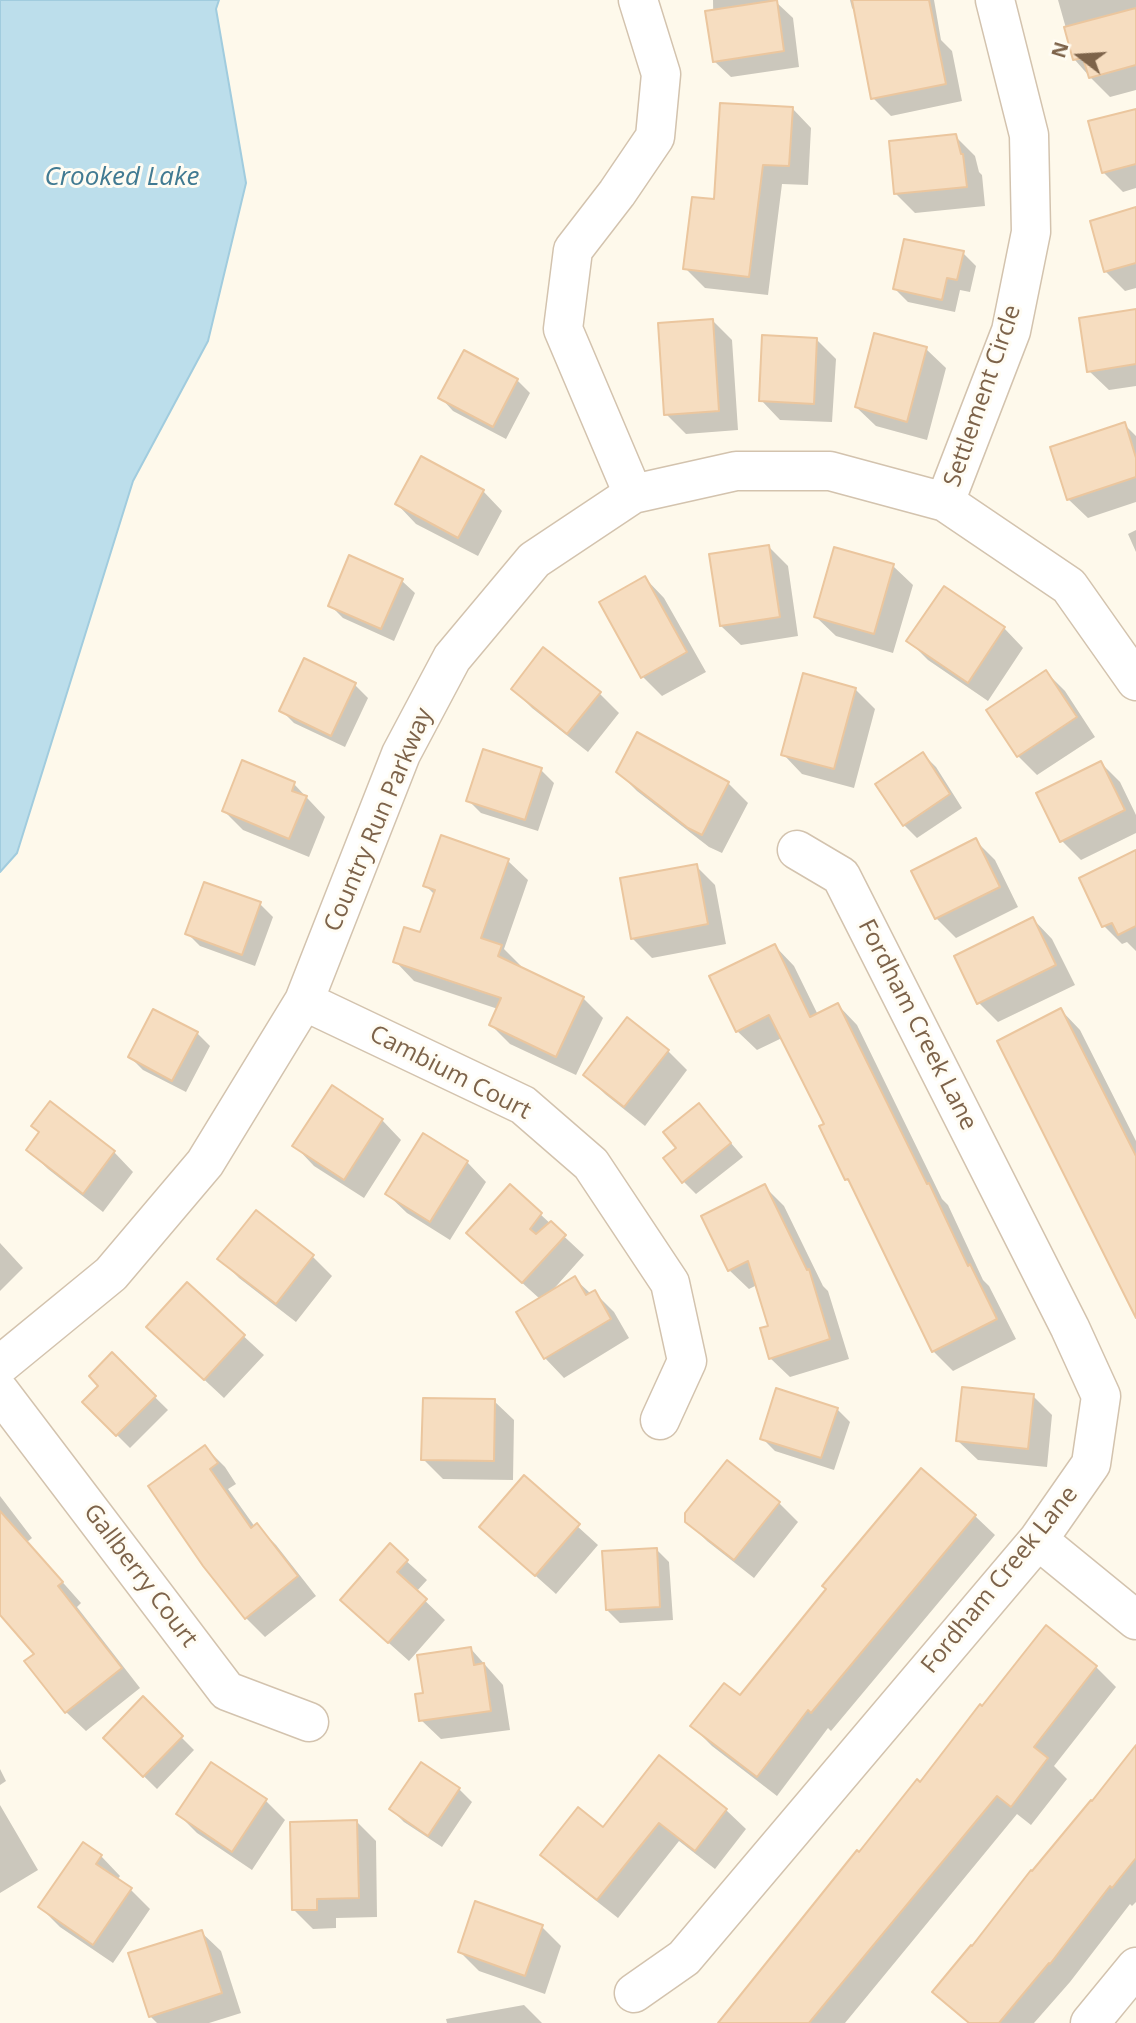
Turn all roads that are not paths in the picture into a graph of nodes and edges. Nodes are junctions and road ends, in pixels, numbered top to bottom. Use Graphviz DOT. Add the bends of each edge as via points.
graph roads {
  1 [pos="638,0"];
  2 [pos="995,0"];
  3 [pos="633,494"];
  4 [pos="946,502"];
  5 [pos="1136,681"];
  6 [pos="797,850"];
  7 [pos="304,1001"];
  8 [pos="0,1365"];
  9 [pos="0,1392"];
  10 [pos="660,1420"];
  11 [pos="1038,1540"];
  12 [pos="1136,1620"];
  13 [pos="309,1722"];
  14 [pos="1136,1966"];
  15 [pos="634,1993"];
  16 [pos="1090,2023"];
  1 -- 3 [label="street" via="661,74 655,138 573,250 563,329"];
  2 -- 4 [label="street, Settlement Circle" via="1029,135 1031,232 1012,331"];
  3 -- 4 [label="street, Country Run Parkway" via="736,471 830,471"];
  3 -- 7 [label="street, Country Run Parkway" via="534,560 452,658 401,754"];
  4 -- 5 [label="street, Country Run Parkway" via="1069,586"];
  6 -- 11 [label="street, Fordham Creek Lane" via="841,876 1101,1396 1090,1464"];
  7 -- 8 [label="street, Country Run Parkway" via="205,1163 111,1273"];
  7 -- 10 [label="street, Cambium Court" via="523,1105 591,1164 670,1283 687,1361"];
  9 -- 13 [label="street, Gallberry Court" via="227,1691"];
  11 -- 12 [label="street"];
  11 -- 15 [label="street, Fordham Creek Lane" via="684,1958"];
  14 -- 16 [label="street"];
}
